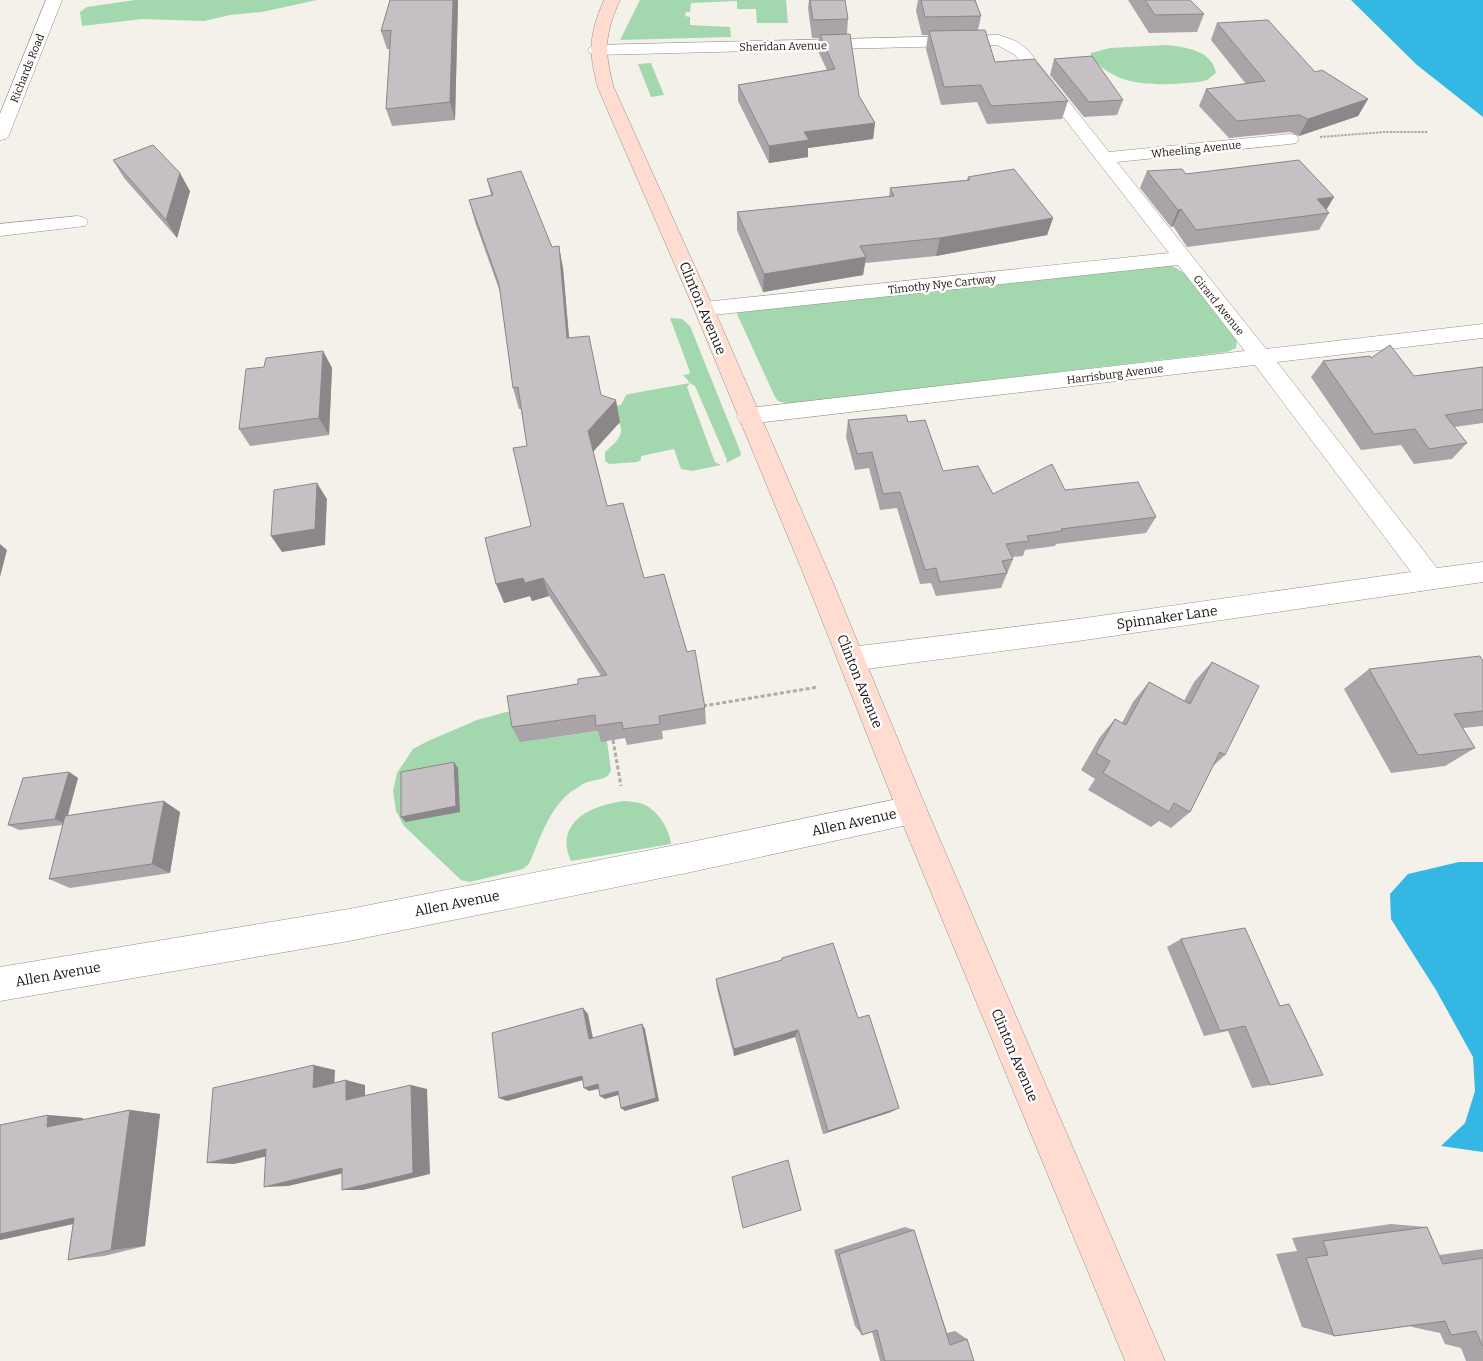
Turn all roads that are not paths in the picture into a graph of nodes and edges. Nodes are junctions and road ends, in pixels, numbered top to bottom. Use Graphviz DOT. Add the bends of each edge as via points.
graph roads {
  1 [pos="54,0"];
  2 [pos="612,0"];
  3 [pos="999,40"];
  4 [pos="596,50"];
  5 [pos="0,135"];
  6 [pos="1290,139"];
  7 [pos="1103,158"];
  8 [pos="78,222"];
  9 [pos="0,230"];
  10 [pos="1181,258"];
  11 [pos="704,309"];
  12 [pos="1483,331"];
  13 [pos="1261,357"];
  14 [pos="748,416"];
  15 [pos="1483,572"];
  16 [pos="1431,579"];
  17 [pos="851,659"];
  18 [pos="912,810"];
  19 [pos="0,984"];
  20 [pos="1145,1361"];
  1 -- 5 [label="street, Richards Road"];
  2 -- 4 [label="street, Clinton Avenue" via="601,26"];
  3 -- 4 [label="street, Sheridan Avenue"];
  3 -- 7 [label="street, Girard Avenue" via="1021,52"];
  4 -- 11 [label="street, Clinton Avenue" via="606,88"];
  6 -- 7 [label="street, Wheeling Avenue"];
  7 -- 10 [label="street, Girard Avenue"];
  8 -- 9 [label="street"];
  10 -- 11 [label="street, Timothy Nye Cartway"];
  10 -- 13 [label="street, Girard Avenue"];
  11 -- 14 [label="street, Clinton Avenue"];
  12 -- 13 [label="street, Harrisburg Avenue"];
  13 -- 14 [label="street, Harrisburg Avenue"];
  13 -- 16 [label="street, Girard Avenue"];
  14 -- 17 [label="street, Clinton Avenue"];
  15 -- 16 [label="street, Spinnaker Lane"];
  16 -- 17 [label="street, Spinnaker Lane"];
  17 -- 18 [label="street, Clinton Avenue"];
  18 -- 19 [label="street, Allen Avenue" via="349,925"];
  18 -- 20 [label="street, Clinton Avenue"];
}
